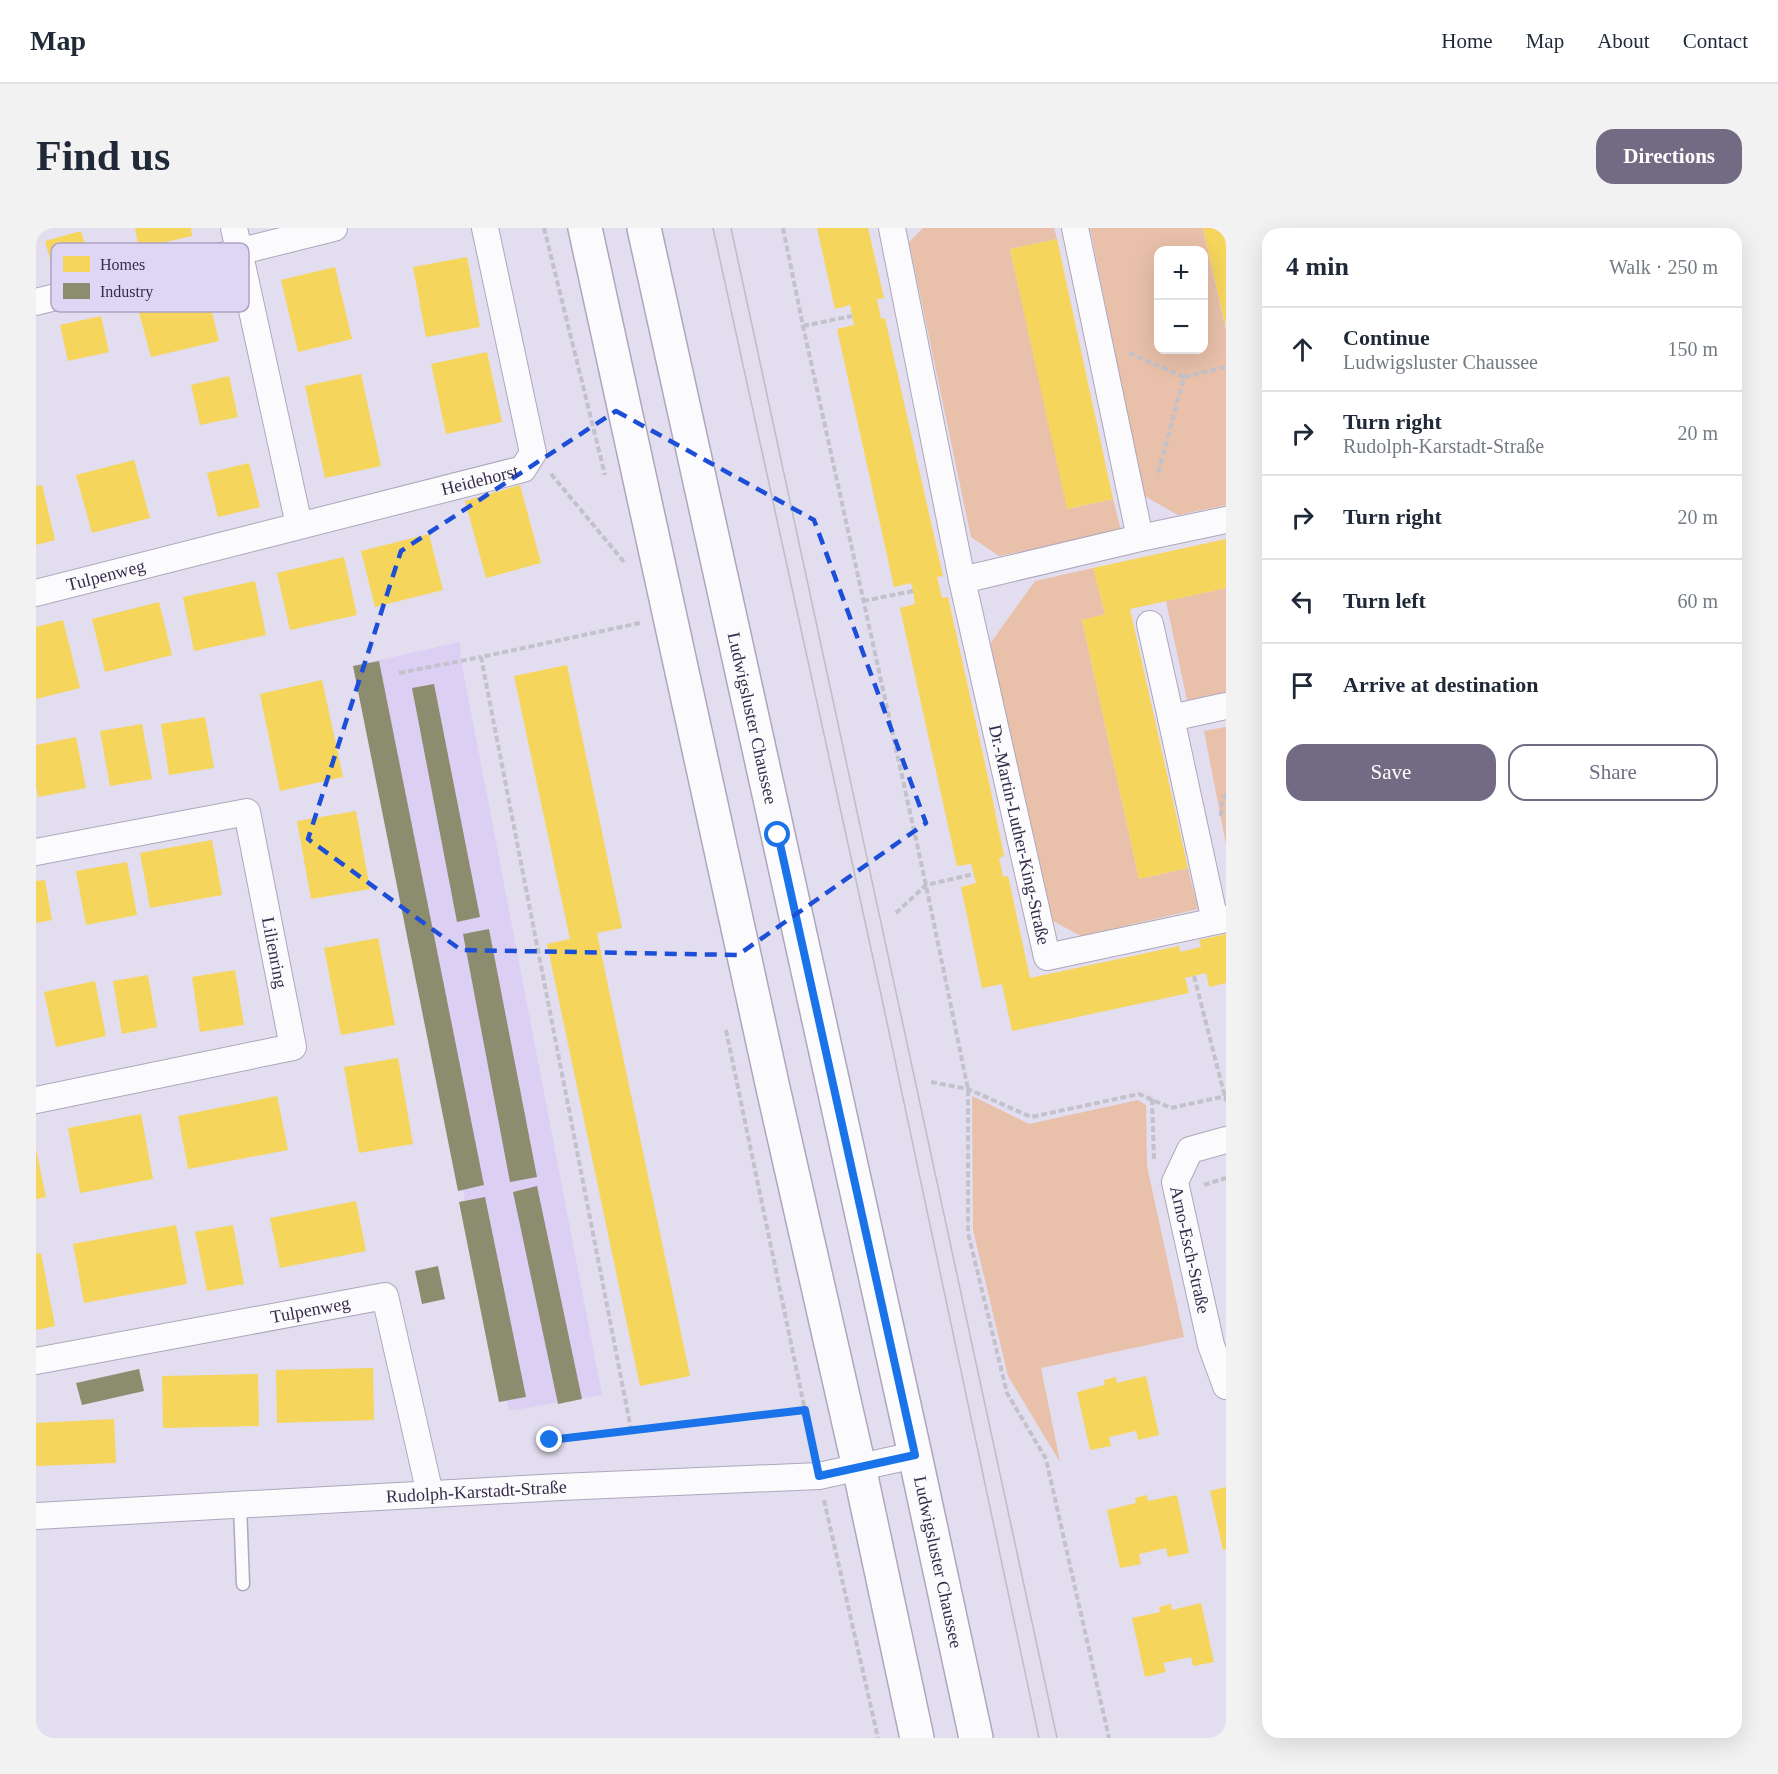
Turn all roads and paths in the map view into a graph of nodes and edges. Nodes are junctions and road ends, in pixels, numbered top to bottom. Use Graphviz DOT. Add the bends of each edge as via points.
graph roads {
  1 [pos="334,228"];
  2 [pos="485,228"];
  3 [pos="544,228"];
  4 [pos="585,228"];
  5 [pos="644,228"];
  6 [pos="783,228"];
  7 [pos="892,228"];
  8 [pos="1075,228"];
  9 [pos="236,240"];
  10 [pos="51,297"];
  11 [pos="249,299"];
  12 [pos="36,302"];
  13 [pos="852,316"];
  14 [pos="803,326"];
  15 [pos="1098,340"];
  16 [pos="1226,367"];
  17 [pos="1184,377"];
  18 [pos="533,453"];
  19 [pos="605,476"];
  20 [pos="1156,480"];
  21 [pos="1226,520"];
  22 [pos="299,525"];
  23 [pos="1140,538"];
  24 [pos="623,552"];
  25 [pos="176,557"];
  26 [pos="625,563"];
  27 [pos="628,573"];
  28 [pos="962,580"];
  29 [pos="913,591"];
  30 [pos="36,593"];
  31 [pos="863,601"];
  32 [pos="637,613"];
  33 [pos="640,623"];
  34 [pos="1150,624"];
  35 [pos="642,634"];
  36 [pos="481,657"];
  37 [pos="399,673"];
  38 [pos="1226,706"];
  39 [pos="1171,718"];
  40 [pos="36,852"];
  41 [pos="974,874"];
  42 [pos="926,885"];
  43 [pos="896,913"];
  44 [pos="1220,920"];
  45 [pos="1194,976"];
  46 [pos="725,1023"];
  47 [pos="931,1082"];
  48 [pos="968,1089"];
  49 [pos="1226,1098"];
  50 [pos="36,1100"];
  51 [pos="1226,1140"];
  52 [pos="36,1361"];
  53 [pos="1226,1386"];
  54 [pos="805,1410"];
  55 [pos="631,1429"];
  56 [pos="550,1440"];
  57 [pos="915,1455"];
  58 [pos="859,1467"];
  59 [pos="819,1476"];
  60 [pos="430,1494"];
  61 [pos="240,1504"];
  62 [pos="36,1516"];
  63 [pos="243,1584"];
  64 [pos="878,1738"];
  65 [pos="917,1738"];
  66 [pos="976,1738"];
  67 [pos="1109,1738"];
  1 -- 9 [label="street"];
  2 -- 18 [label="street, Heidehorst"];
  3 -- 19 [label="path"];
  4 -- 58 [label="street"];
  5 -- 57 [label="street, Ludwigsluster Chaussee"];
  6 -- 14 [label="path"];
  7 -- 28 [label="street, Dr.-Martin-Luther-King-Straße"];
  8 -- 15 [label="street"];
  10 -- 12 [label="street"];
  11 -- 22 [label="street"];
  13 -- 14 [label="path"];
  14 -- 31 [label="path"];
  15 -- 17 [label="path"];
  15 -- 23 [label="street"];
  16 -- 17 [label="path"];
  17 -- 20 [label="path"];
  18 -- 22 [label="street, Heidehorst" via="523,469"];
  18 -- 26 [label="path"];
  21 -- 23 [label="street"];
  22 -- 25 [label="street, Heidehorst"];
  23 -- 28 [label="street"];
  24 -- 26 [label="path"];
  25 -- 30 [label="street, Tulpenweg"];
  26 -- 27 [label="path"];
  28 -- 44 [label="street, Dr.-Martin-Luther-King-Straße" via="1047,957"];
  29 -- 31 [label="path"];
  31 -- 42 [label="path"];
  32 -- 33 [label="path"];
  33 -- 35 [label="path"];
  33 -- 36 [label="path"];
  34 -- 39 [label="street, Dr.-Martin-Luther-King-Straße"];
  36 -- 37 [label="path"];
  36 -- 55 [label="path"];
  38 -- 39 [label="street"];
  39 -- 44 [label="street, Dr.-Martin-Luther-King-Straße"];
  40 -- 50 [label="street, Lilienring" via="247,812 293,1047"];
  41 -- 42 [label="path"];
  42 -- 43 [label="path"];
  42 -- 48 [label="path"];
  45 -- 49 [label="path"];
  46 -- 54 [label="path"];
  47 -- 48 [label="path"];
  48 -- 49 [label="path" via="1031,1117 1139,1094 1171,1108"];
  48 -- 67 [label="path" via="968,1233 1007,1393 1046,1459"];
  51 -- 53 [label="street, Arno-Esch-Straße" via="1190,1150 1175,1182 1211,1345"];
  52 -- 60 [label="street, Tulpenweg" via="385,1296"];
  54 -- 55 [label="path"];
  54 -- 59 [label="path"];
  55 -- 56 [label="path"];
  57 -- 58 [label="street, Rudolph-Karstadt-Straße"];
  57 -- 66 [label="street, Ludwigsluster Chaussee"];
  58 -- 59 [label="street, Rudolph-Karstadt-Straße"];
  58 -- 65 [label="street"];
  59 -- 60 [label="street, Rudolph-Karstadt-Straße"];
  59 -- 64 [label="path"];
  60 -- 61 [label="street, Rudolph-Karstadt-Straße"];
  61 -- 62 [label="street, Rudolph-Karstadt-Straße"];
  61 -- 63 [label="lane"];
}
